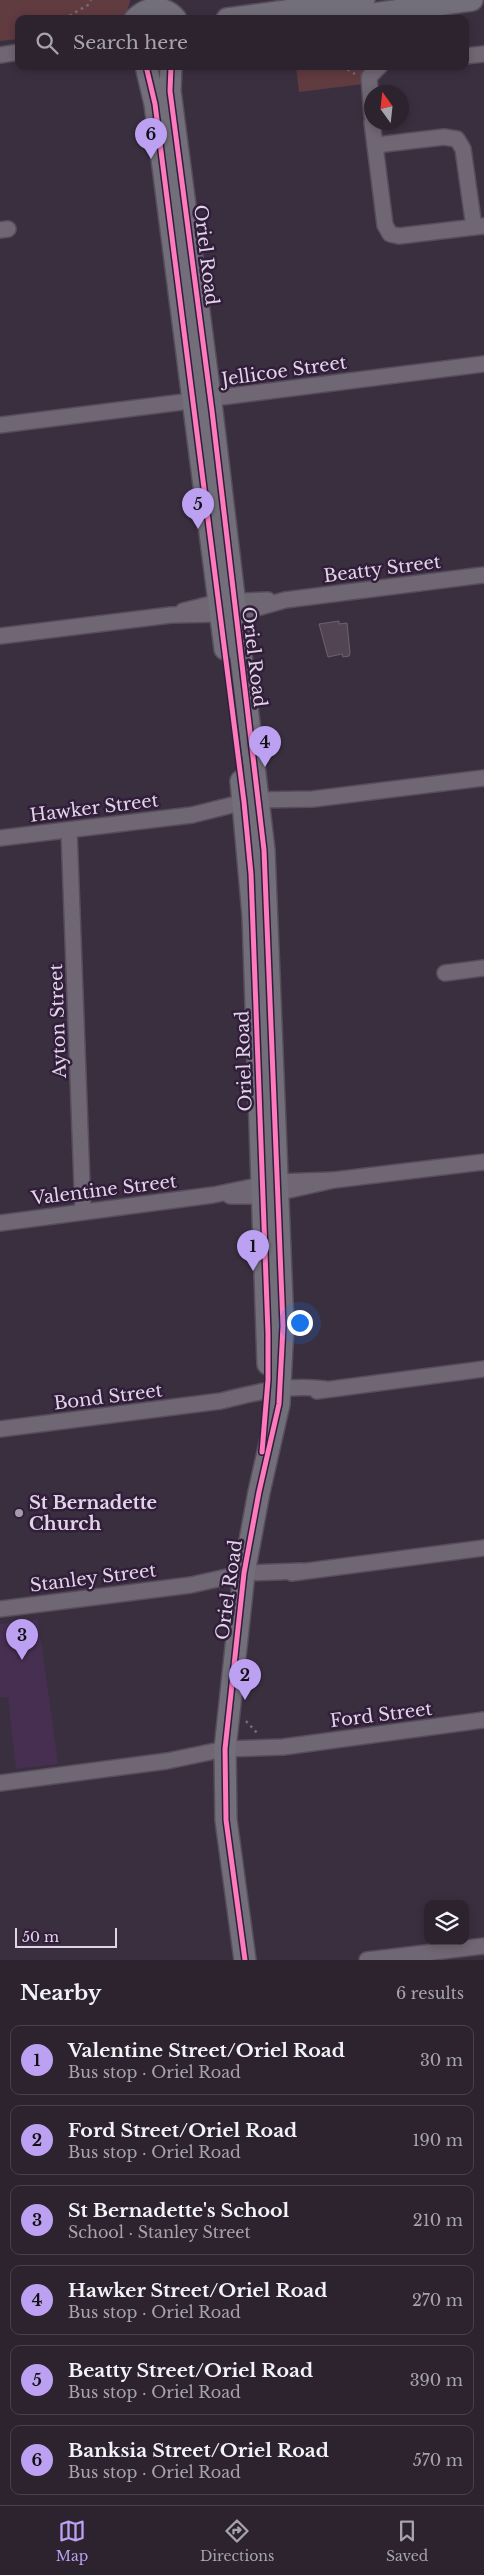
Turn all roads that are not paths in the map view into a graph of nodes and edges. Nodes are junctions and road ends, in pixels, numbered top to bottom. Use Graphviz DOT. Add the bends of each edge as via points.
graph roads {
  1 [pos="364,0"];
  2 [pos="472,0"];
  3 [pos="139,10"];
  4 [pos="169,10"];
  5 [pos="319,12"];
  6 [pos="280,15"];
  7 [pos="365,15"];
  8 [pos="15,52"];
  9 [pos="0,54"];
  10 [pos="484,54"];
  11 [pos="469,56"];
  12 [pos="147,70"];
  13 [pos="171,70"];
  14 [pos="376,70"];
  15 [pos="370,85"];
  16 [pos="373,130"];
  17 [pos="376,146"];
  18 [pos="479,226"];
  19 [pos="484,364"];
  20 [pos="201,401"];
  21 [pos="0,425"];
  22 [pos="484,575"];
  23 [pos="227,607"];
  24 [pos="0,636"];
  25 [pos="484,778"];
  26 [pos="252,807"];
  27 [pos="69,830"];
  28 [pos="0,838"];
  29 [pos="484,968"];
  30 [pos="445,973"];
  31 [pos="484,1162"];
  32 [pos="270,1189"];
  33 [pos="83,1212"];
  34 [pos="0,1223"];
  35 [pos="483,1373"];
  36 [pos="274,1395"];
  37 [pos="0,1430"];
  38 [pos="484,1548"];
  39 [pos="243,1578"];
  40 [pos="0,1609"];
  41 [pos="484,1720"];
  42 [pos="224,1754"];
  43 [pos="0,1783"];
  44 [pos="481,1951"];
  45 [pos="244,1960"];
  46 [pos="367,1960"];
  1 -- 5 [label="main road"];
  2 -- 7 [label="main road"];
  3 -- 4 [label="main road"];
  5 -- 6 [label="main road"];
  8 -- 9 [label="street"];
  10 -- 11 [label="street"];
  12 -- 20 [label="main road, Oriel Road"];
  13 -- 20 [label="main road, Oriel Road" via="170,91"];
  14 -- 15 [label="street" via="369,78"];
  16 -- 17 [label="street"];
  17 -- 18 [label="street" via="444,137 457,139 463,149"];
  17 -- 18 [label="street" via="385,224 390,234 398,236"];
  19 -- 20 [label="street, Jellicoe Street"];
  20 -- 21 [label="street, Jellicoe Street"];
  20 -- 23 [label="main road, Oriel Road"];
  22 -- 23 [label="street, Beatty Street"];
  23 -- 24 [label="street, Beatty Street"];
  23 -- 26 [label="main road, Oriel Road"];
  25 -- 26 [label="street, Hawker Street"];
  26 -- 27 [label="street, Hawker Street"];
  26 -- 32 [label="main road, Oriel Road" via="251,874"];
  27 -- 28 [label="street, Hawker Street"];
  27 -- 33 [label="street, Ayton Street"];
  29 -- 30 [label="street"];
  31 -- 32 [label="street, Valentine Street"];
  32 -- 33 [label="street, Valentine Street"];
  32 -- 36 [label="main road, Oriel Road" via="268,1333"];
  33 -- 34 [label="street, Valentine Street"];
  35 -- 36 [label="street, Bond Street" via="326,1389 306,1395"];
  36 -- 37 [label="street, Bond Street"];
  36 -- 39 [label="main road, Oriel Road"];
  38 -- 39 [label="street, Stanley Street"];
  39 -- 40 [label="street, Stanley Street"];
  39 -- 42 [label="main road, Oriel Road"];
  41 -- 42 [label="street, Ford Street"];
  42 -- 43 [label="street, Ford Street"];
  42 -- 45 [label="main road, Oriel Road" via="226,1820"];
  44 -- 46 [label="street"];
}
